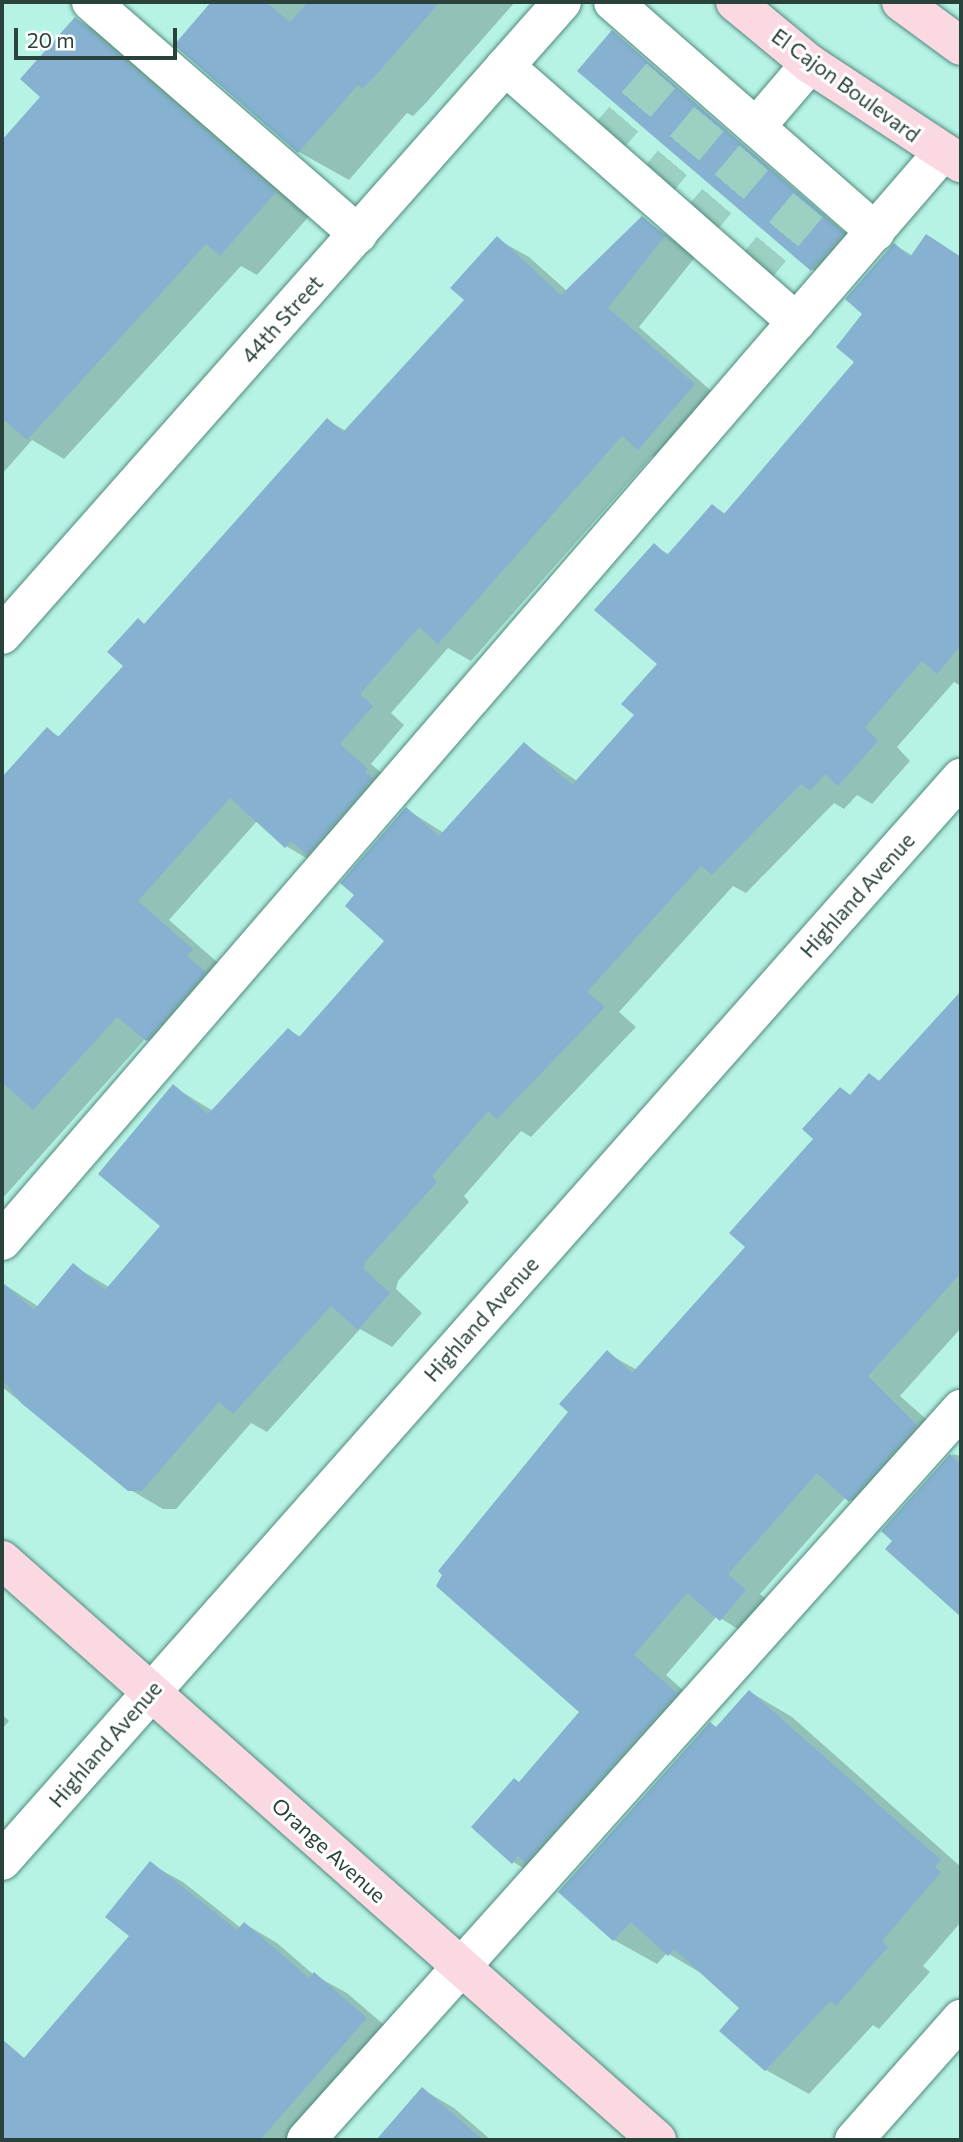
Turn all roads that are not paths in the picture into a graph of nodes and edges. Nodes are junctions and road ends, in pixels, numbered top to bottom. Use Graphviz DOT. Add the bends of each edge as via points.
graph roads {
  1 [pos="91,2"];
  2 [pos="562,2"];
  3 [pos="613,2"];
  4 [pos="735,2"];
  5 [pos="901,2"];
  6 [pos="961,46"];
  7 [pos="810,64"];
  8 [pos="505,66"];
  9 [pos="756,127"];
  10 [pos="952,158"];
  11 [pos="876,232"];
  12 [pos="358,234"];
  13 [pos="796,322"];
  14 [pos="2,635"];
  15 [pos="961,778"];
  16 [pos="2,1241"];
  17 [pos="961,1409"];
  18 [pos="2,1560"];
  19 [pos="151,1692"];
  20 [pos="2,1861"];
  21 [pos="461,1966"];
  22 [pos="961,2019"];
  23 [pos="306,2140"];
  24 [pos="657,2140"];
  25 [pos="853,2140"];
  1 -- 12 [label="street"];
  2 -- 8 [label="street, 44th Street"];
  3 -- 9 [label="street"];
  4 -- 7 [label="main road, El Cajon Boulevard"];
  5 -- 6 [label="main road"];
  7 -- 9 [label="street"];
  7 -- 10 [label="main road, El Cajon Boulevard"];
  8 -- 12 [label="street, 44th Street"];
  8 -- 13 [label="street"];
  9 -- 11 [label="street"];
  10 -- 11 [label="street"];
  11 -- 13 [label="street"];
  12 -- 14 [label="street, 44th Street"];
  13 -- 16 [label="street"];
  15 -- 19 [label="street, Highland Avenue"];
  17 -- 21 [label="street"];
  18 -- 19 [label="main road, Orange Avenue"];
  19 -- 20 [label="street, Highland Avenue"];
  19 -- 21 [label="main road, Orange Avenue"];
  21 -- 23 [label="street"];
  21 -- 24 [label="main road, Orange Avenue"];
  22 -- 25 [label="street"];
}
